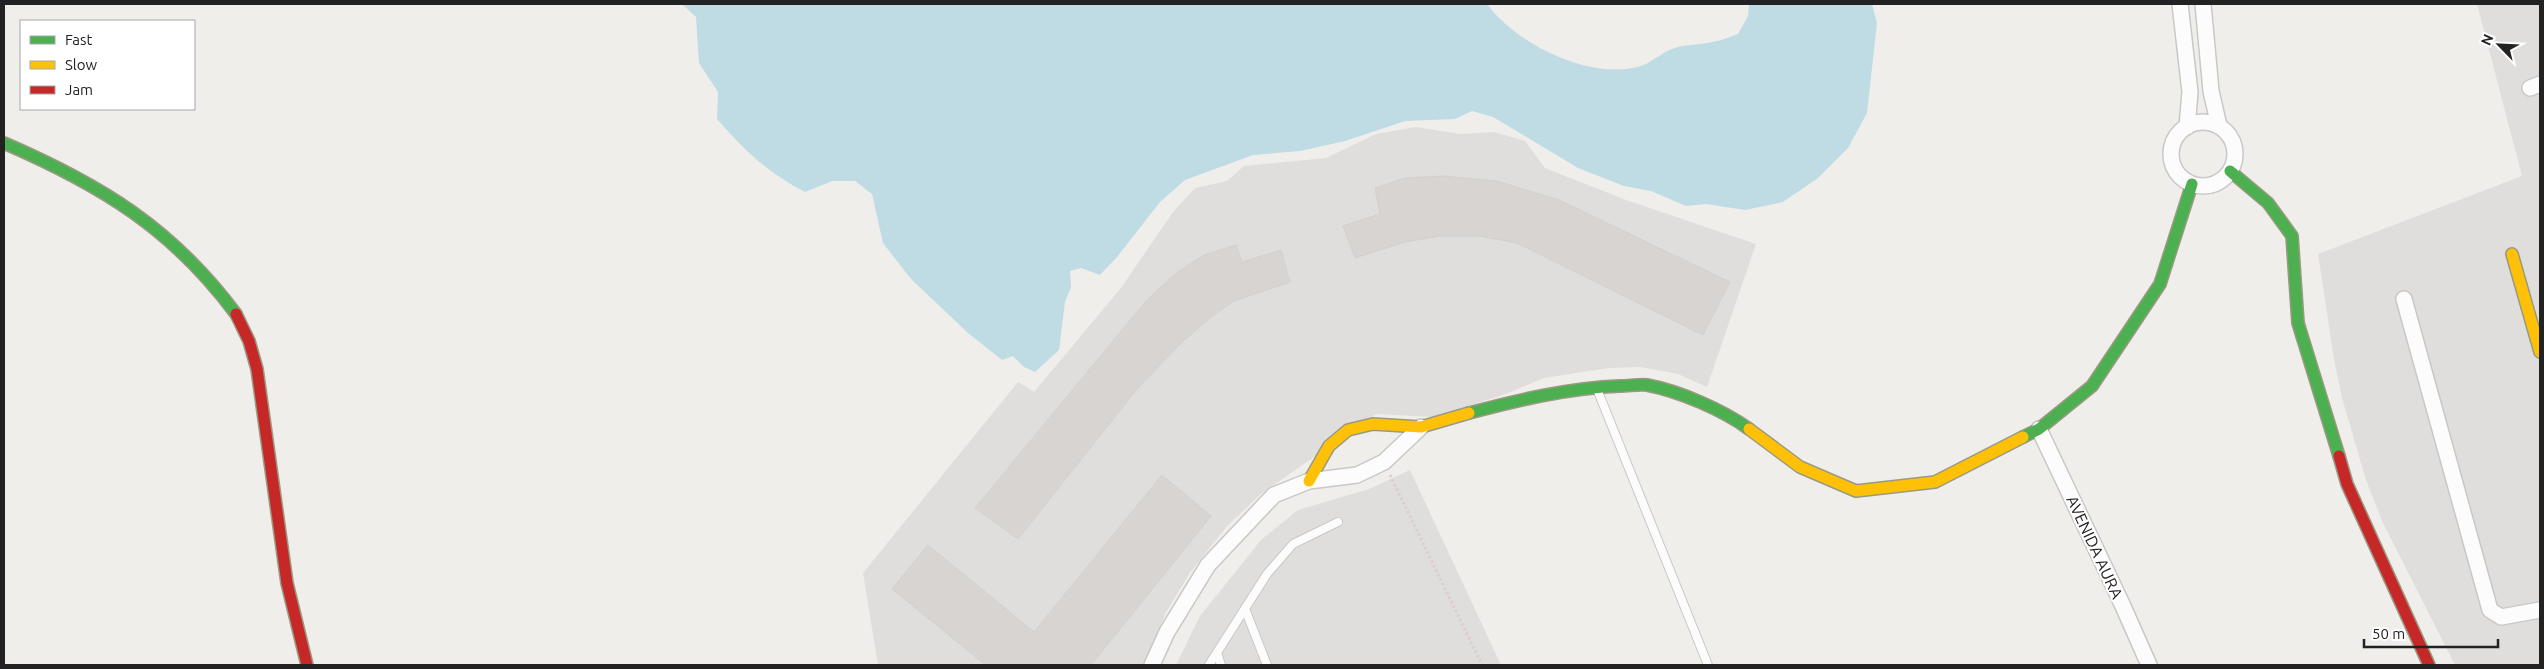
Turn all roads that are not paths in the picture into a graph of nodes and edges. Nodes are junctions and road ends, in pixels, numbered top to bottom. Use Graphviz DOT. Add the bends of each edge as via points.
graph roads {
  1 [pos="2180,4"];
  2 [pos="2204,4"];
  3 [pos="2219,126"];
  4 [pos="2186,127"];
  5 [pos="4,143"];
  6 [pos="2230,171"];
  7 [pos="2192,184"];
  8 [pos="2512,254"];
  9 [pos="2404,299"];
  10 [pos="2540,352"];
  11 [pos="1597,387"];
  12 [pos="1421,426"];
  13 [pos="2039,429"];
  14 [pos="1309,481"];
  15 [pos="1338,522"];
  16 [pos="1245,609"];
  17 [pos="2540,610"];
  18 [pos="1217,653"];
  19 [pos="307,665"];
  20 [pos="1152,665"];
  21 [pos="1209,665"];
  22 [pos="1221,665"];
  23 [pos="1267,665"];
  24 [pos="1708,665"];
  25 [pos="2149,665"];
  26 [pos="2429,665"];
  1 -- 4 [label="street" via="2190,92"];
  2 -- 3 [label="street" via="2211,91"];
  3 -- 4 [label="street" via="2203,122"];
  3 -- 6 [label="street" via="2234,147"];
  4 -- 7 [label="street" via="2176,138 2172,152 2177,172"];
  5 -- 19 [label="street" via="97,187 166,234 209,279 244,327 258,370 296,628"];
  6 -- 7 [label="street" via="2213,184"];
  6 -- 26 [label="street" via="2268,202 2292,236 2298,323 2347,484"];
  7 -- 13 [label="street" via="2160,284 2092,386"];
  8 -- 10 [label="street"];
  9 -- 17 [label="street" via="2490,610 2501,618"];
  11 -- 12 [label="street" via="1510,402"];
  11 -- 13 [label="street" via="1646,385 1690,399 1734,418 1800,468 1856,491 1935,482"];
  11 -- 24 [label="lane"];
  12 -- 14 [label="street" via="1384,462 1357,475"];
  12 -- 14 [label="street" via="1373,424 1348,430 1329,446"];
  13 -- 25 [label="street, AVENIDA AURA"];
  14 -- 20 [label="street" via="1274,495 1208,564 1167,632"];
  15 -- 16 [label="lane" via="1293,544 1267,574"];
  16 -- 18 [label="lane"];
  16 -- 23 [label="lane"];
  18 -- 21 [label="lane"];
  18 -- 22 [label="lane"];
}
